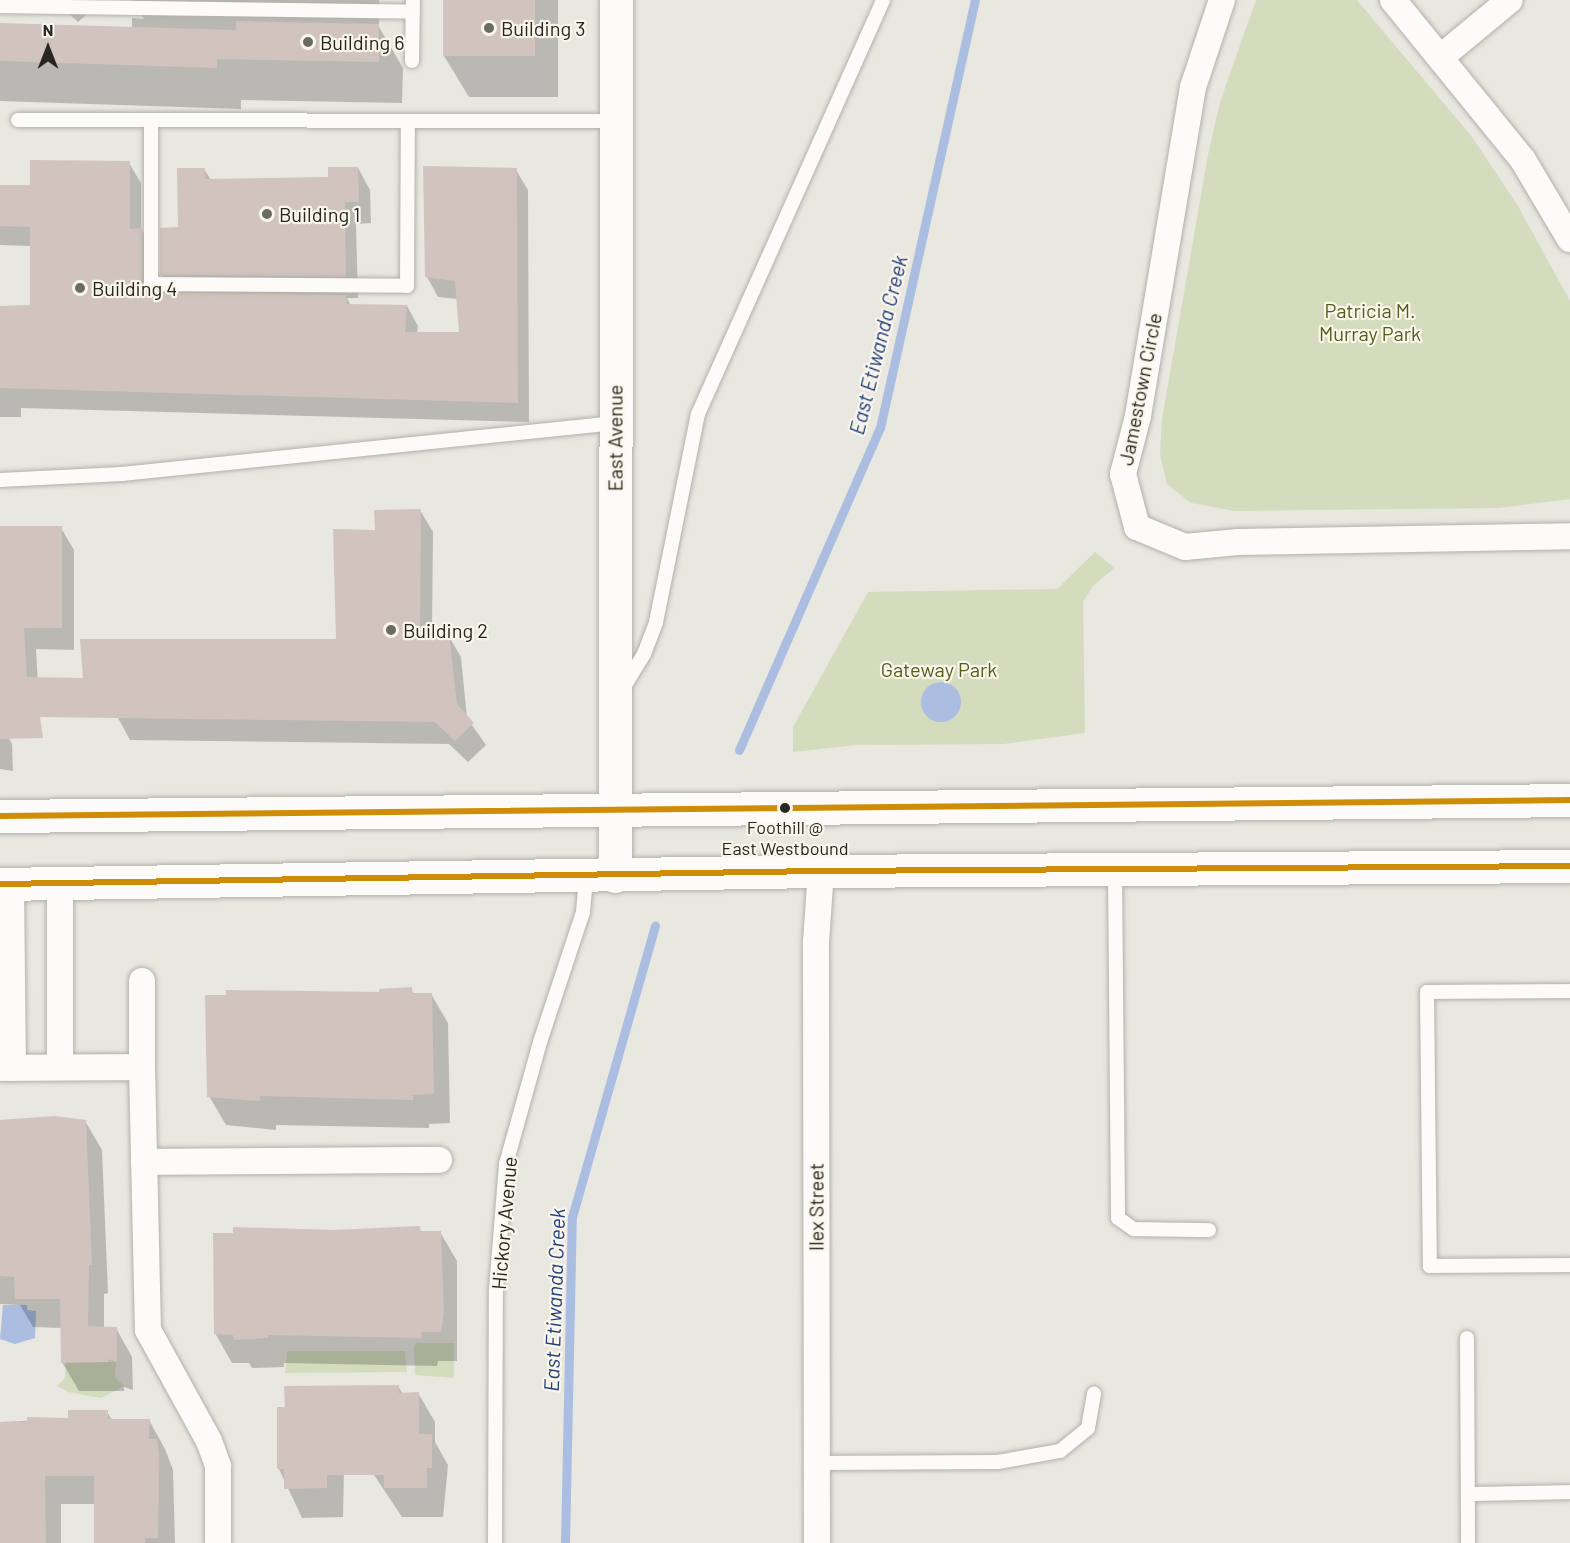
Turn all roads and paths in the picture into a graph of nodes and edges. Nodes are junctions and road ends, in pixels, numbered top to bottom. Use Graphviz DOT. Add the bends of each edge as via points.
graph roads {
  1 [pos="616,0"];
  2 [pos="883,0"];
  3 [pos="1222,0"];
  4 [pos="1393,0"];
  5 [pos="1510,0"];
  6 [pos="0,6"];
  7 [pos="412,6"];
  8 [pos="1441,57"];
  9 [pos="412,62"];
  10 [pos="18,120"];
  11 [pos="408,121"];
  12 [pos="615,121"];
  13 [pos="151,122"];
  14 [pos="1570,238"];
  15 [pos="615,423"];
  16 [pos="0,480"];
  17 [pos="1570,536"];
  18 [pos="614,704"];
  19 [pos="1570,800"];
  20 [pos="614,810"];
  21 [pos="0,816"];
  22 [pos="1570,866"];
  23 [pos="1115,869"];
  24 [pos="821,871"];
  25 [pos="600,877"];
  26 [pos="60,883"];
  27 [pos="5,884"];
  28 [pos="6,969"];
  29 [pos="142,981"];
  30 [pos="1570,991"];
  31 [pos="60,1067"];
  32 [pos="142,1067"];
  33 [pos="6,1068"];
  34 [pos="439,1160"];
  35 [pos="144,1162"];
  36 [pos="1209,1230"];
  37 [pos="1570,1265"];
  38 [pos="1467,1338"];
  39 [pos="1094,1394"];
  40 [pos="816,1463"];
  41 [pos="1570,1492"];
  42 [pos="1468,1494"];
  43 [pos="218,1543"];
  44 [pos="495,1543"];
  45 [pos="817,1543"];
  46 [pos="1468,1543"];
  1 -- 12 [label="main road, East Avenue"];
  2 -- 18 [label="lane" via="698,414 656,622 644,654"];
  3 -- 17 [label="street, Jamestown Circle" via="1193,87 1138,416 1123,474 1137,527 1185,547 1238,542"];
  4 -- 8 [label="street"];
  5 -- 8 [label="street"];
  6 -- 7 [label="lane"];
  7 -- 9 [label="lane"];
  8 -- 14 [label="street" via="1523,160"];
  10 -- 13 [label="lane"];
  11 -- 12 [label="lane"];
  11 -- 13 [label="lane"];
  11 -- 13 [label="lane" via="406,286 151,284"];
  12 -- 15 [label="main road, East Avenue"];
  15 -- 16 [label="lane" via="122,474"];
  15 -- 18 [label="main road, East Avenue"];
  18 -- 20 [label="main road, East Avenue"];
  19 -- 20 [label="main road"];
  20 -- 21 [label="main road"];
  20 -- 25 [label="main road, East Avenue"];
  22 -- 23 [label="main road"];
  23 -- 24 [label="main road"];
  23 -- 36 [label="lane" via="1118,1218 1134,1229"];
  24 -- 25 [label="main road"];
  24 -- 40 [label="street, Ilex Street" via="816,942"];
  25 -- 26 [label="main road"];
  25 -- 44 [label="lane, Hickory Avenue" via="583,912 540,1042 506,1164 496,1289"];
  26 -- 27 [label="main road"];
  26 -- 31 [label="street"];
  27 -- 28 [label="street"];
  28 -- 33 [label="street"];
  29 -- 32 [label="street"];
  30 -- 37 [label="lane" via="1427,992 1430,1266"];
  31 -- 32 [label="street"];
  31 -- 33 [label="street"];
  32 -- 35 [label="street"];
  34 -- 35 [label="street"];
  35 -- 43 [label="street" via="148,1330 209,1441 218,1466"];
  38 -- 42 [label="lane"];
  39 -- 40 [label="lane" via="1088,1428 1060,1451 998,1462"];
  40 -- 45 [label="street, Ilex Street"];
  41 -- 42 [label="lane"];
  42 -- 46 [label="lane"];
}
